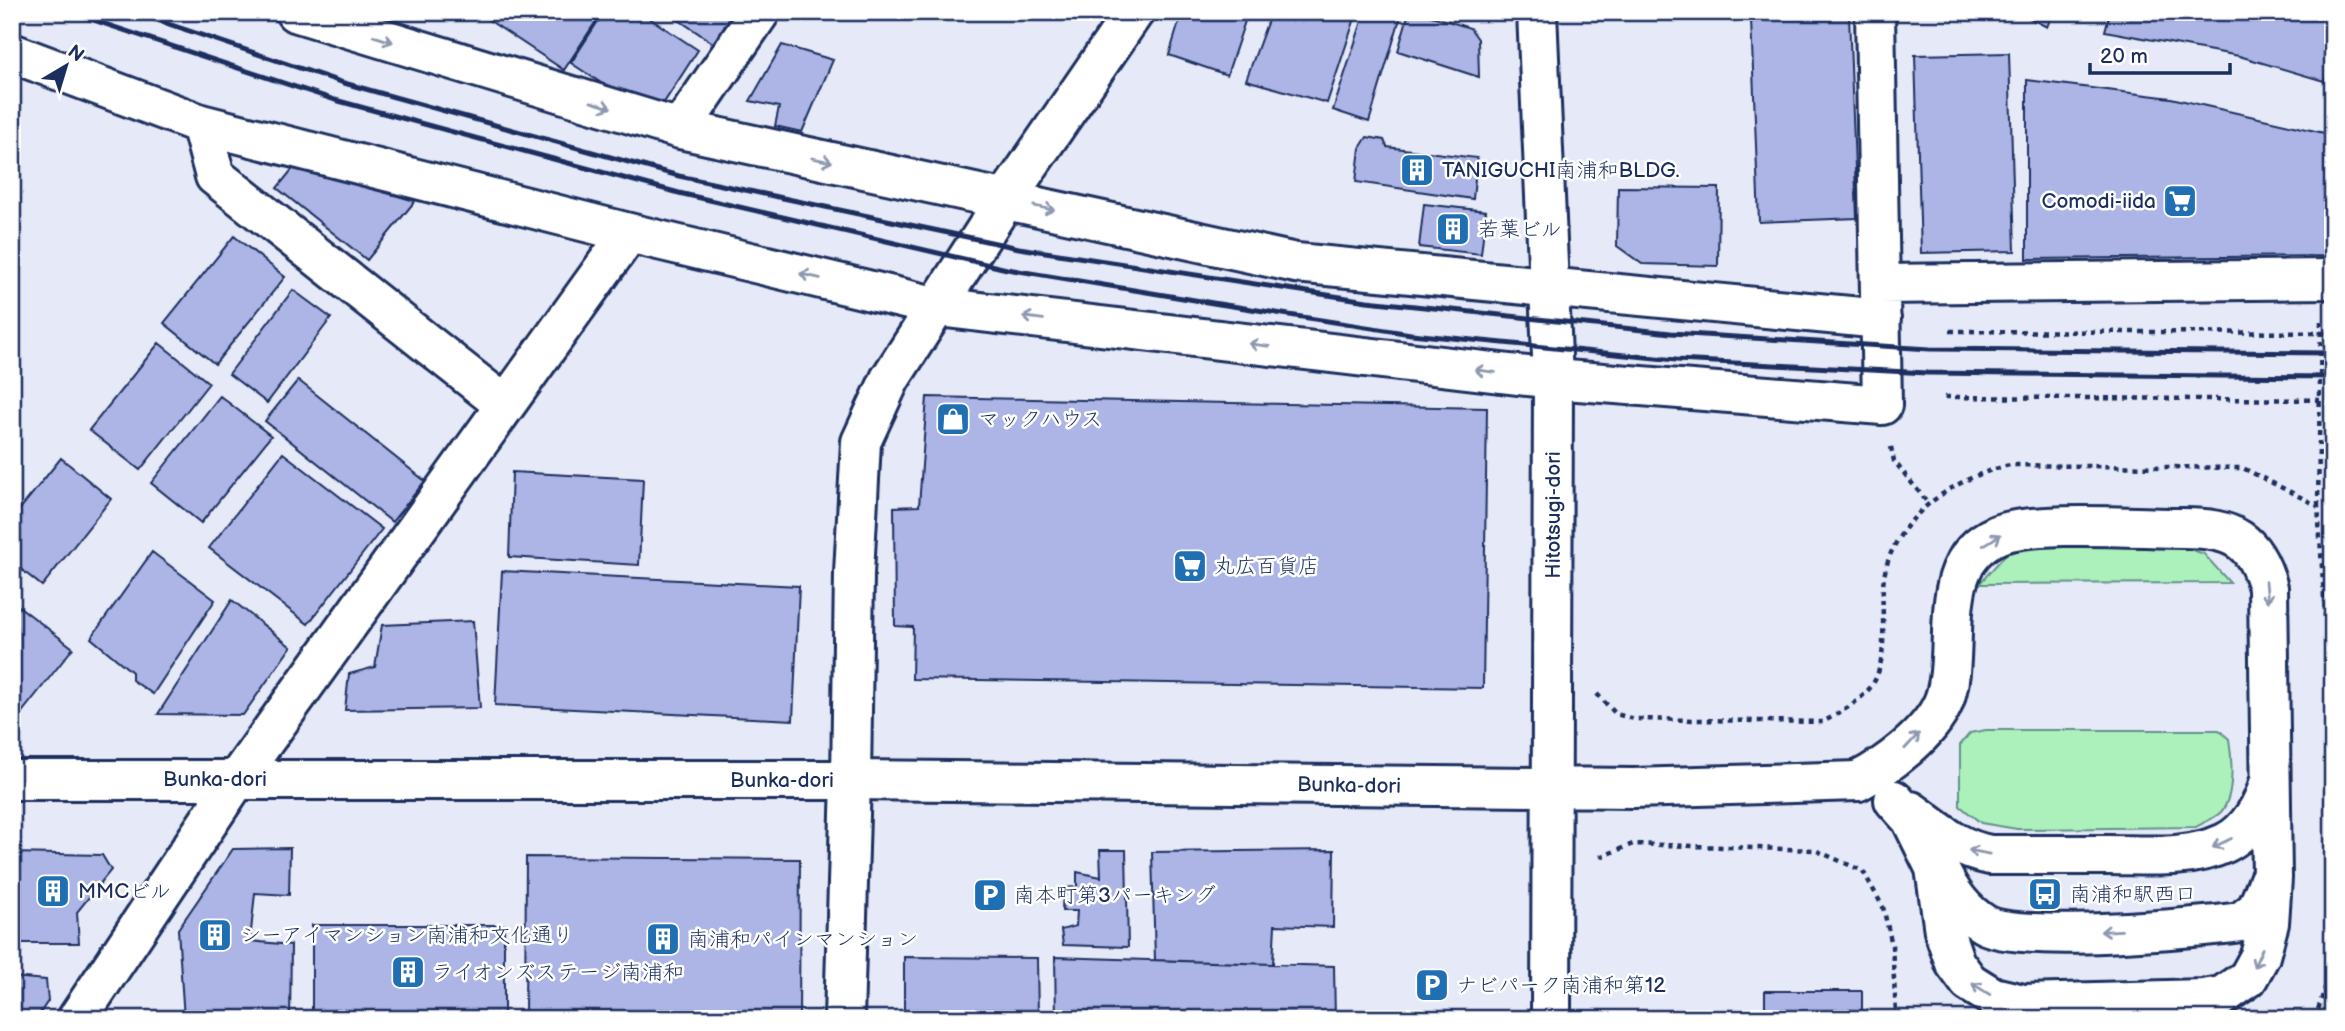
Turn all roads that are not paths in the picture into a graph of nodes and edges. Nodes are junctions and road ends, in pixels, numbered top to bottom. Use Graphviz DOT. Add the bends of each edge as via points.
graph roads {
  1 [pos="295,12"];
  2 [pos="760,12"];
  3 [pos="1134,12"];
  4 [pos="1537,12"];
  5 [pos="1875,12"];
  6 [pos="12,53"];
  7 [pos="201,124"];
  8 [pos="680,129"];
  9 [pos="1005,200"];
  10 [pos="629,233"];
  11 [pos="2327,280"];
  12 [pos="1547,285"];
  13 [pos="1881,302"];
  14 [pos="937,307"];
  15 [pos="1553,379"];
  16 [pos="505,405"];
  17 [pos="2272,770"];
  18 [pos="237,779"];
  19 [pos="12,780"];
  20 [pos="852,780"];
  21 [pos="1858,781"];
  22 [pos="1552,786"];
  23 [pos="1894,800"];
  24 [pos="2273,867"];
  25 [pos="78,1019"];
  26 [pos="844,1019"];
  27 [pos="1552,1019"];
  1 -- 8 [label="street, one-way"];
  2 -- 8 [label="street"];
  3 -- 9 [label="street"];
  4 -- 12 [label="street, Hitotsugi-dori"];
  5 -- 13 [label="street"];
  6 -- 7 [label="street"];
  7 -- 10 [label="street"];
  7 -- 16 [label="street" via="215,176"];
  8 -- 9 [label="street, one-way"];
  9 -- 12 [label="street, one-way" via="1296,263"];
  9 -- 14 [label="street"];
  14 -- 10 [label="street, one-way"];
  10 -- 16 [label="street"];
  11 -- 13 [label="street"];
  12 -- 13 [label="street" via="1593,293"];
  12 -- 15 [label="street, Hitotsugi-dori"];
  13 -- 15 [label="street" via="1882,405"];
  15 -- 14 [label="street, one-way"];
  14 -- 20 [label="street" via="890,379 861,442 854,573"];
  15 -- 22 [label="street, Hitotsugi-dori"];
  16 -- 18 [label="street"];
  21 -- 17 [label="street, one-way" via="1887,765 1941,707 1951,680 1953,597 1974,552 1996,536 2026,528 2196,528 2235,536 2248,545 2258,558 2268,588"];
  17 -- 23 [label="street, one-way" via="2258,810 2227,843 2168,855 1990,855 1952,843"];
  17 -- 24 [label="street"];
  18 -- 19 [label="street, Bunka-dori"];
  18 -- 20 [label="street, Bunka-dori"];
  18 -- 25 [label="street"];
  20 -- 22 [label="street, Bunka-dori"];
  20 -- 26 [label="street"];
  21 -- 22 [label="street, Bunka-dori"];
  21 -- 23 [label="street"];
  22 -- 27 [label="street, Hitotsugi-dori"];
  24 -- 23 [label="street, one-way" via="2257,908 2241,922 2050,934 2001,931 1985,925 1954,896 1916,820"];
  24 -- 23 [label="street, one-way" via="2269,923 2260,956 2248,978 2222,996 2023,1004 1993,997 1969,982 1955,963 1944,931 1935,868 1911,819"];
}
